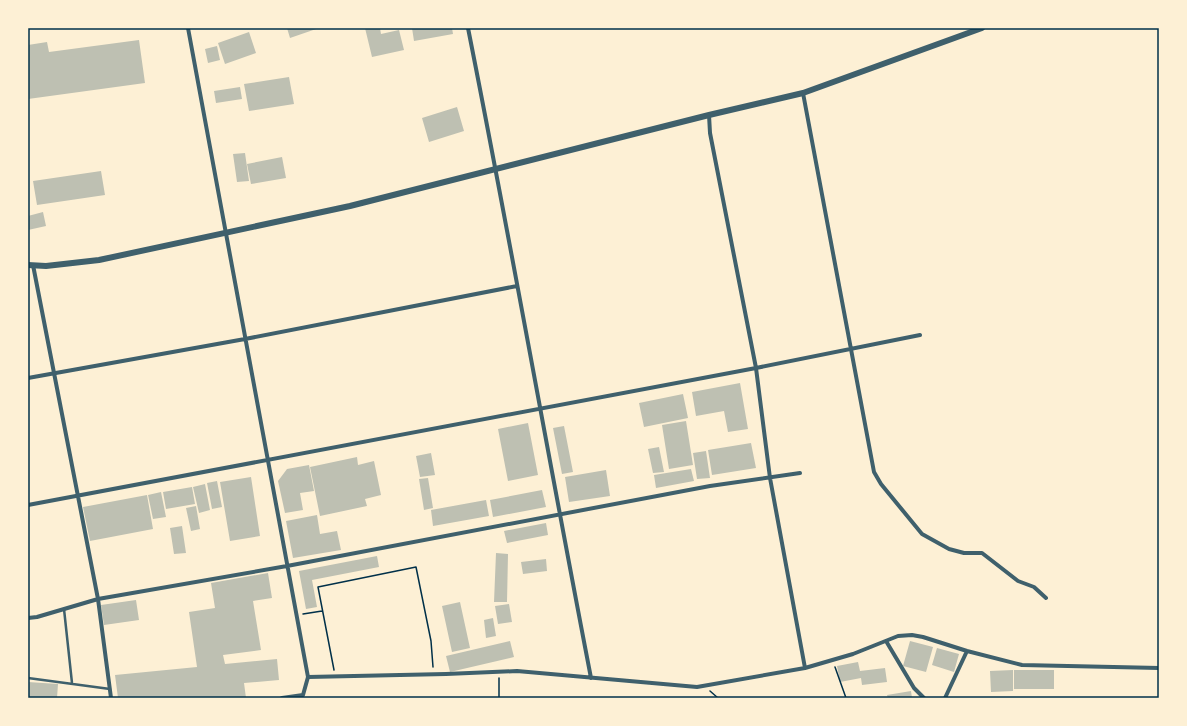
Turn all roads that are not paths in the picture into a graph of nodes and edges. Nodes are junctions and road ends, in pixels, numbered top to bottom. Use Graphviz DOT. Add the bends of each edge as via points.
graph roads {
  1 [pos="188,28"];
  2 [pos="468,28"];
  3 [pos="982,28"];
  4 [pos="803,93"];
  5 [pos="709,115"];
  6 [pos="496,169"];
  7 [pos="225,233"];
  8 [pos="31,265"];
  9 [pos="517,286"];
  10 [pos="920,336"];
  11 [pos="245,339"];
  12 [pos="850,350"];
  13 [pos="756,368"];
  14 [pos="54,373"];
  15 [pos="28,378"];
  16 [pos="540,409"];
  17 [pos="268,460"];
  18 [pos="800,473"];
  19 [pos="770,478"];
  20 [pos="77,496"];
  21 [pos="28,505"];
  22 [pos="559,514"];
  23 [pos="287,566"];
  24 [pos="1046,598"];
  25 [pos="98,599"];
  26 [pos="64,609"];
  27 [pos="28,618"];
  28 [pos="886,641"];
  29 [pos="967,651"];
  30 [pos="805,668"];
  31 [pos="1159,668"];
  32 [pos="308,677"];
  33 [pos="28,678"];
  34 [pos="591,678"];
  35 [pos="72,683"];
  36 [pos="110,689"];
  37 [pos="111,698"];
  38 [pos="282,698"];
  39 [pos="924,698"];
  40 [pos="945,698"];
  1 -- 7 [label="street"];
  2 -- 6 [label="street"];
  3 -- 4 [label="street"];
  4 -- 5 [label="street"];
  4 -- 12 [label="street"];
  5 -- 6 [label="street"];
  5 -- 13 [label="street" via="710,133"];
  6 -- 7 [label="street" via="350,206"];
  6 -- 9 [label="street"];
  7 -- 8 [label="street" via="99,260 46,266"];
  7 -- 11 [label="street"];
  8 -- 14 [label="street"];
  9 -- 11 [label="street"];
  9 -- 16 [label="street"];
  10 -- 12 [label="street"];
  11 -- 14 [label="street"];
  11 -- 17 [label="street"];
  12 -- 13 [label="street"];
  12 -- 24 [label="street" via="874,472 881,484 922,534 949,549 982,552 1018,581 1034,587"];
  13 -- 16 [label="street"];
  13 -- 19 [label="street"];
  14 -- 15 [label="street"];
  14 -- 20 [label="street"];
  16 -- 17 [label="street"];
  16 -- 22 [label="street"];
  17 -- 20 [label="street"];
  17 -- 23 [label="street"];
  18 -- 19 [label="street"];
  19 -- 22 [label="street" via="710,486"];
  19 -- 30 [label="street"];
  20 -- 21 [label="street"];
  20 -- 25 [label="street"];
  22 -- 23 [label="street"];
  22 -- 34 [label="street"];
  23 -- 25 [label="street"];
  23 -- 32 [label="street"];
  25 -- 26 [label="street"];
  25 -- 36 [label="street"];
  26 -- 27 [label="street"];
  26 -- 35 [label="lane"];
  28 -- 29 [label="street" via="898,636 912,635"];
  28 -- 30 [label="street"];
  28 -- 39 [label="street" via="914,688"];
  29 -- 31 [label="street" via="1022,665"];
  29 -- 40 [label="street"];
  30 -- 34 [label="street" via="697,687"];
  32 -- 34 [label="street" via="516,671"];
  32 -- 38 [label="street" via="303,695"];
  33 -- 35 [label="lane"];
  35 -- 36 [label="lane"];
  36 -- 37 [label="street"];
}
